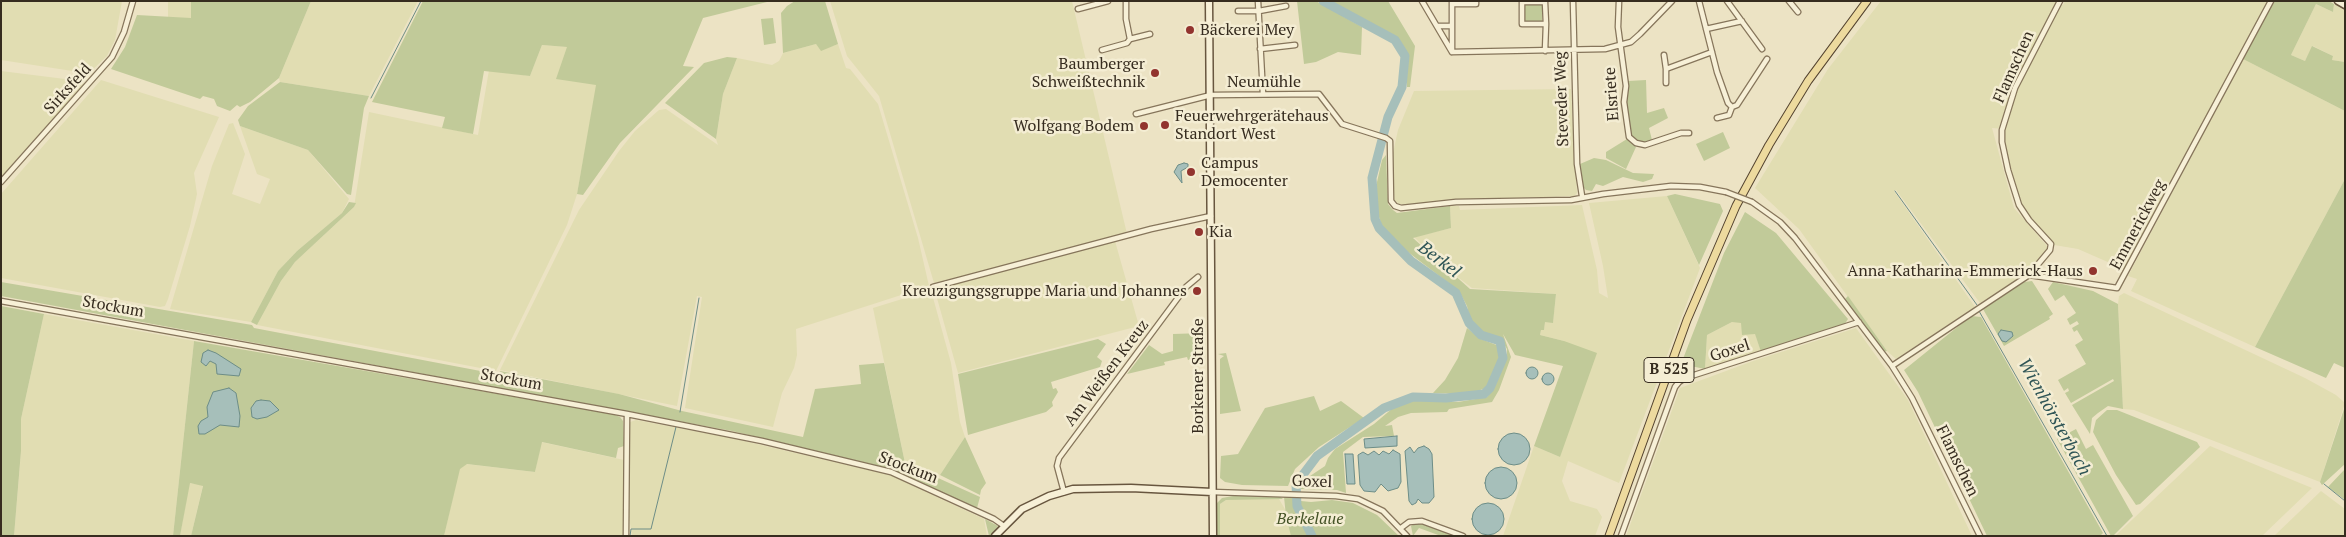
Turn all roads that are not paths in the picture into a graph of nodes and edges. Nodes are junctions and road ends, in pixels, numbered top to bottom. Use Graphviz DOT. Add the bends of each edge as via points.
graph roads {
  1 [pos="133,1"];
  2 [pos="1108,1"];
  3 [pos="1126,1"];
  4 [pos="1210,1"];
  5 [pos="1258,1"];
  6 [pos="1422,1"];
  7 [pos="1476,1"];
  8 [pos="1573,1"];
  9 [pos="1619,1"];
  10 [pos="1672,1"];
  11 [pos="1699,1"];
  12 [pos="1728,1"];
  13 [pos="1789,1"];
  14 [pos="1867,1"];
  15 [pos="2060,1"];
  16 [pos="2271,1"];
  17 [pos="2338,1"];
  18 [pos="1452,2"];
  19 [pos="2345,5"];
  20 [pos="1286,6"];
  21 [pos="1078,9"];
  22 [pos="1238,11"];
  23 [pos="1259,11"];
  24 [pos="1798,12"];
  25 [pos="1742,22"];
  26 [pos="1546,24"];
  27 [pos="1437,26"];
  28 [pos="1452,26"];
  29 [pos="1706,29"];
  30 [pos="1150,34"];
  31 [pos="1130,39"];
  32 [pos="1295,45"];
  33 [pos="1622,45"];
  34 [pos="1260,49"];
  35 [pos="1762,49"];
  36 [pos="1102,50"];
  37 [pos="1545,51"];
  38 [pos="1573,51"];
  39 [pos="1452,52"];
  40 [pos="1712,52"];
  41 [pos="1664,55"];
  42 [pos="1768,58"];
  43 [pos="1666,69"];
  44 [pos="1666,83"];
  45 [pos="1264,94"];
  46 [pos="1211,95"];
  47 [pos="1732,107"];
  48 [pos="1136,114"];
  49 [pos="1716,118"];
  50 [pos="1688,133"];
  51 [pos="1388,139"];
  52 [pos="1,182"];
  53 [pos="1582,196"];
  54 [pos="1211,216"];
  55 [pos="2029,275"];
  56 [pos="1198,277"];
  57 [pos="932,288"];
  58 [pos="1,301"];
  59 [pos="1859,322"];
  60 [pos="1892,366"];
  61 [pos="627,414"];
  62 [pos="1064,492"];
  63 [pos="1212,492"];
  64 [pos="1004,526"];
  65 [pos="1401,528"];
  66 [pos="626,536"];
  67 [pos="995,536"];
  68 [pos="1213,536"];
  69 [pos="1406,536"];
  70 [pos="1462,536"];
  71 [pos="1610,536"];
  72 [pos="1621,536"];
  73 [pos="1980,536"];
  1 -- 52 [label="street, Sirksfeld" via="124,32 112,56"];
  2 -- 21 [label="street"];
  3 -- 31 [label="street"];
  4 -- 46 [label="street, Borkener Straße"];
  5 -- 23 [label="street"];
  6 -- 27 [label="street"];
  7 -- 18 [label="street" via="1476,4"];
  8 -- 38 [label="street, Steveder Weg"];
  9 -- 33 [label="street" via="1618,27"];
  10 -- 33 [label="street" via="1640,34"];
  11 -- 29 [label="street"];
  12 -- 25 [label="street"];
  13 -- 24 [label="street"];
  14 -- 71 [label="main road, B 525" via="1808,81 1736,206 1687,320"];
  15 -- 55 [label="street, Flamschen" via="2018,81 2002,130 2008,170 2019,205 2028,220 2051,244 2050,250"];
  16 -- 55 [label="street, Emmerickweg" via="2117,288"];
  17 -- 19 [label="street"];
  18 -- 28 [label="street"];
  20 -- 23 [label="street"];
  22 -- 23 [label="street"];
  23 -- 34 [label="street"];
  25 -- 29 [label="street"];
  25 -- 35 [label="street"];
  26 -- 26 [label="street" via="1545,2 1522,2 1522,24"];
  26 -- 37 [label="street"];
  27 -- 28 [label="street"];
  27 -- 39 [label="street"];
  28 -- 39 [label="street"];
  29 -- 40 [label="street"];
  30 -- 31 [label="street"];
  31 -- 36 [label="street" via="1127,43"];
  32 -- 34 [label="street"];
  33 -- 38 [label="street"];
  33 -- 50 [label="street, Elsriete" via="1629,136 1636,143 1645,145"];
  34 -- 45 [label="street"];
  37 -- 38 [label="street"];
  37 -- 39 [label="street"];
  38 -- 53 [label="street, Steveder Weg" via="1577,164"];
  40 -- 43 [label="street"];
  40 -- 47 [label="street"];
  41 -- 43 [label="street"];
  42 -- 47 [label="street" via="1737,105"];
  43 -- 44 [label="street"];
  45 -- 46 [label="street, Neumühle"];
  45 -- 51 [label="street, Neumühle" via="1319,94 1342,124"];
  46 -- 48 [label="street"];
  46 -- 54 [label="street, Borkener Straße"];
  47 -- 49 [label="street" via="1729,115"];
  51 -- 53 [label="street, Flamschen" via="1391,201 1398,208 1456,202 1571,200"];
  53 -- 59 [label="street, Flamschen, bridge" via="1687,186 1726,192 1752,202 1791,233"];
  54 -- 57 [label="street"];
  54 -- 63 [label="street, Borkener Straße"];
  55 -- 60 [label="street"];
  56 -- 62 [label="street, Am Weißen Kreuz" via="1186,287 1059,458 1057,466"];
  58 -- 61 [label="street, Stockum"];
  59 -- 60 [label="street, Flamschen"];
  59 -- 72 [label="street, Goxel" via="1679,382"];
  60 -- 73 [label="street, Flamschen" via="1912,398"];
  61 -- 64 [label="street, Stockum" via="762,441 891,472"];
  61 -- 66 [label="street"];
  62 -- 63 [label="street" via="1086,488"];
  62 -- 64 [label="street" via="1027,506"];
  63 -- 65 [label="street, Goxel" via="1346,496 1383,511"];
  63 -- 68 [label="street, Borkener Straße"];
  64 -- 67 [label="street"];
  65 -- 69 [label="street, Goxel"];
  65 -- 70 [label="street" via="1409,522 1422,521"];
}
